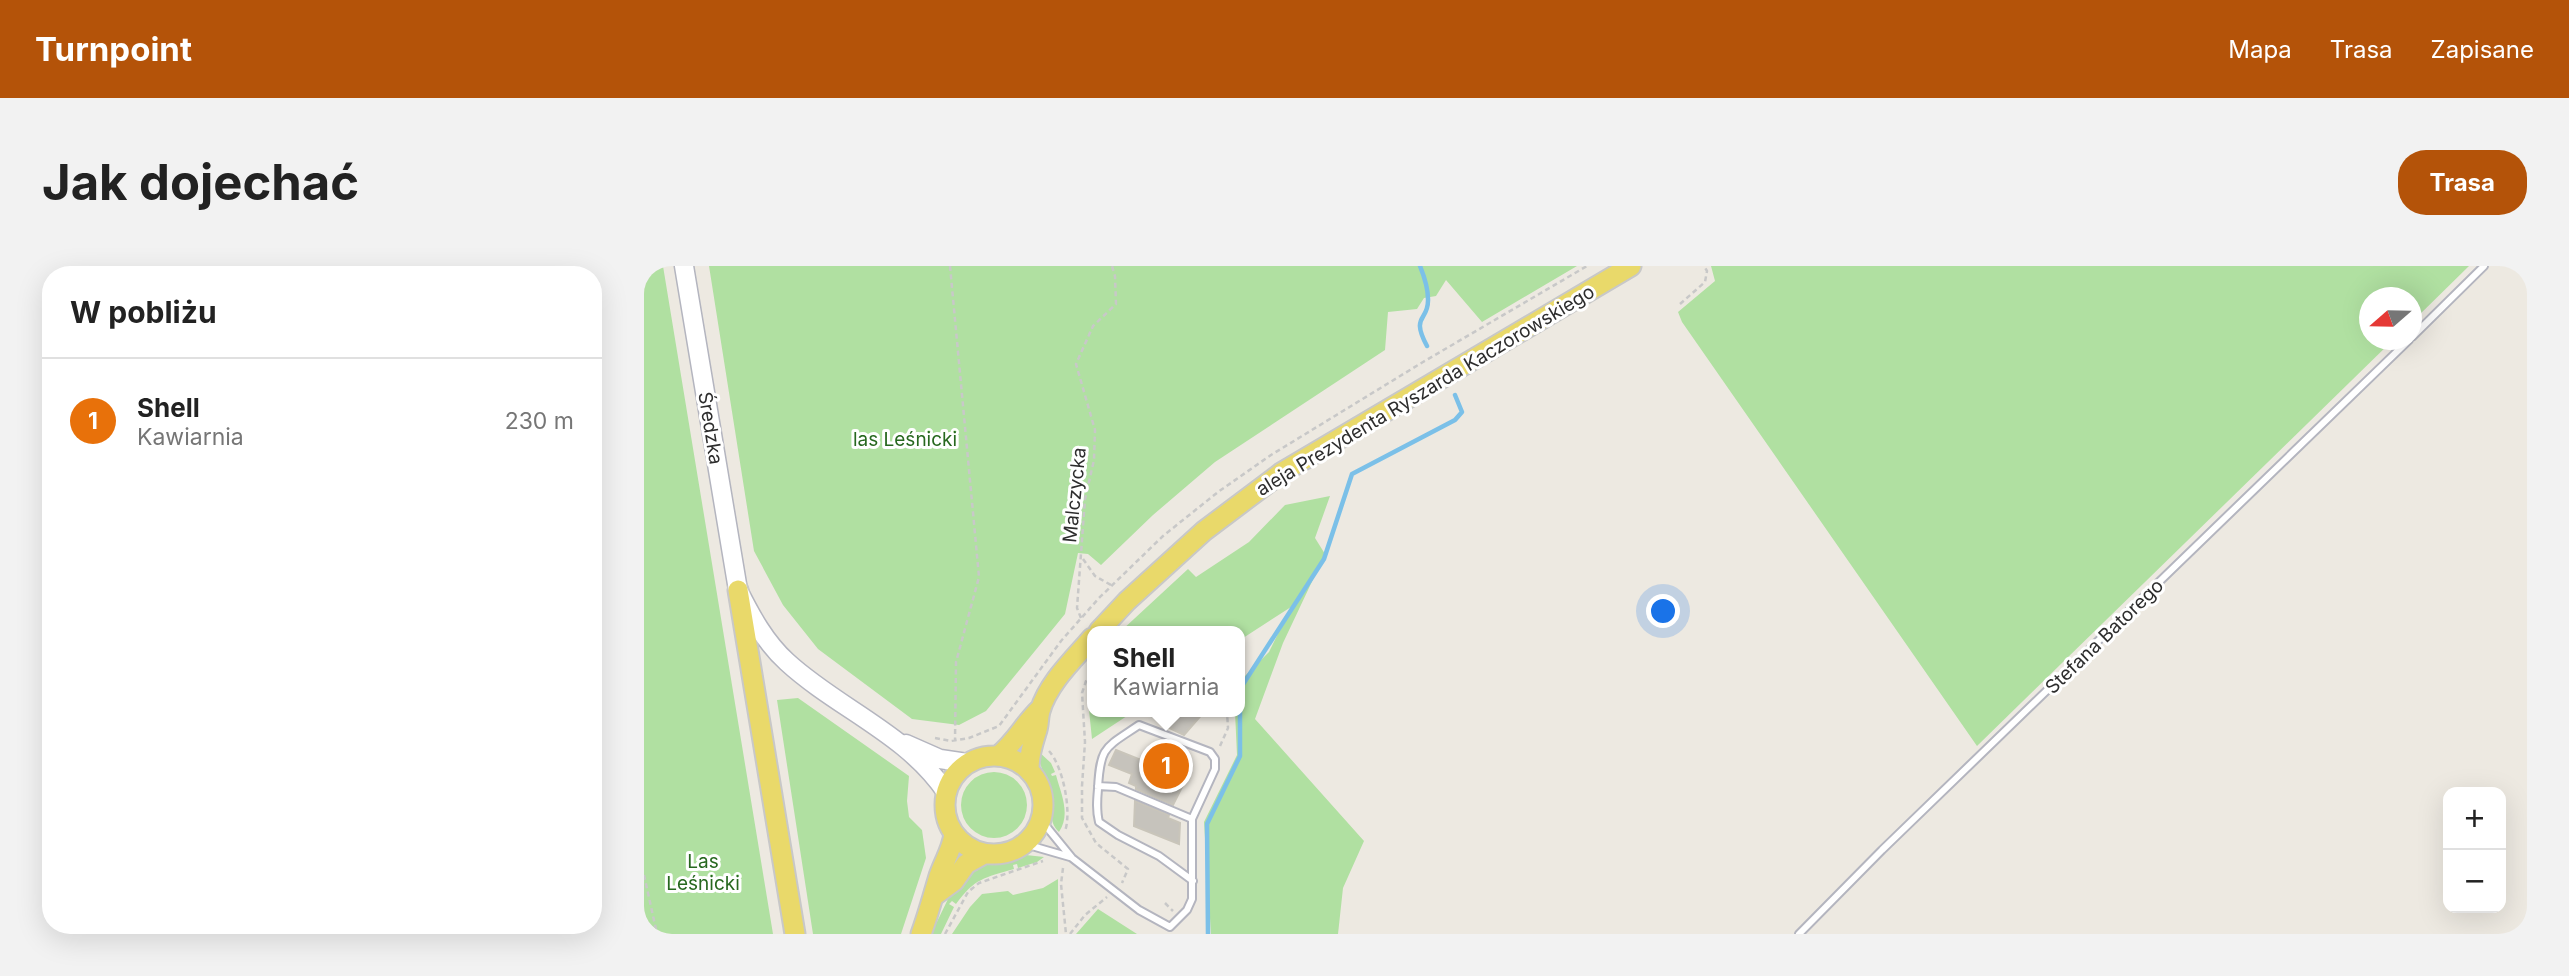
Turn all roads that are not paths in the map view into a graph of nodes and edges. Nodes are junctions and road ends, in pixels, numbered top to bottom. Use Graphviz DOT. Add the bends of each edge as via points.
graph roads {
  1 [pos="684,266"];
  2 [pos="1631,266"];
  3 [pos="2484,266"];
  4 [pos="2422,327"];
  5 [pos="2399,350"];
  6 [pos="738,590"];
  7 [pos="1104,626"];
  8 [pos="1087,644"];
  9 [pos="1040,709"];
  10 [pos="896,741"];
  11 [pos="998,756"];
  12 [pos="967,763"];
  13 [pos="1029,771"];
  14 [pos="1098,786"];
  15 [pos="946,792"];
  16 [pos="1192,819"];
  17 [pos="1041,820"];
  18 [pos="954,834"];
  19 [pos="1025,844"];
  20 [pos="984,854"];
  21 [pos="1072,858"];
  22 [pos="1193,881"];
  23 [pos="935,895"];
  24 [pos="795,934"];
  25 [pos="921,934"];
  26 [pos="1799,934"];
  1 -- 6 [label="main road, Średzka"];
  2 -- 7 [label="main road, aleja Prezydenta Ryszarda Kaczorowskiego" via="1281,473 1204,531"];
  3 -- 4 [label="lane, Stefana Batorego"];
  5 -- 26 [label="lane, Stefana Batorego"];
  6 -- 10 [label="main road, Średzka" via="752,618 784,659"];
  6 -- 24 [label="main road"];
  8 -- 9 [label="main road"];
  9 -- 11 [label="main road"];
  9 -- 13 [label="main road"];
  10 -- 12 [label="main road" via="940,759"];
  10 -- 15 [label="main road"];
  11 -- 12 [label="main road"];
  11 -- 13 [label="main road"];
  12 -- 15 [label="main road"];
  13 -- 17 [label="main road" via="1039,785"];
  14 -- 16 [label="lane" via="1116,786"];
  14 -- 16 [label="lane" via="1101,757 1110,744 1139,725 1210,752 1215,759 1215,769"];
  14 -- 22 [label="lane" via="1099,821"];
  15 -- 18 [label="main road" via="946,814"];
  16 -- 22 [label="lane"];
  17 -- 19 [label="main road"];
  17 -- 21 [label="lane"];
  18 -- 20 [label="main road"];
  18 -- 23 [label="main road"];
  19 -- 20 [label="main road" via="999,855"];
  19 -- 21 [label="lane"];
  20 -- 23 [label="main road" via="966,864 954,881"];
  21 -- 22 [label="lane" via="1139,910 1170,927 1190,906"];
  23 -- 25 [label="main road"];
}
